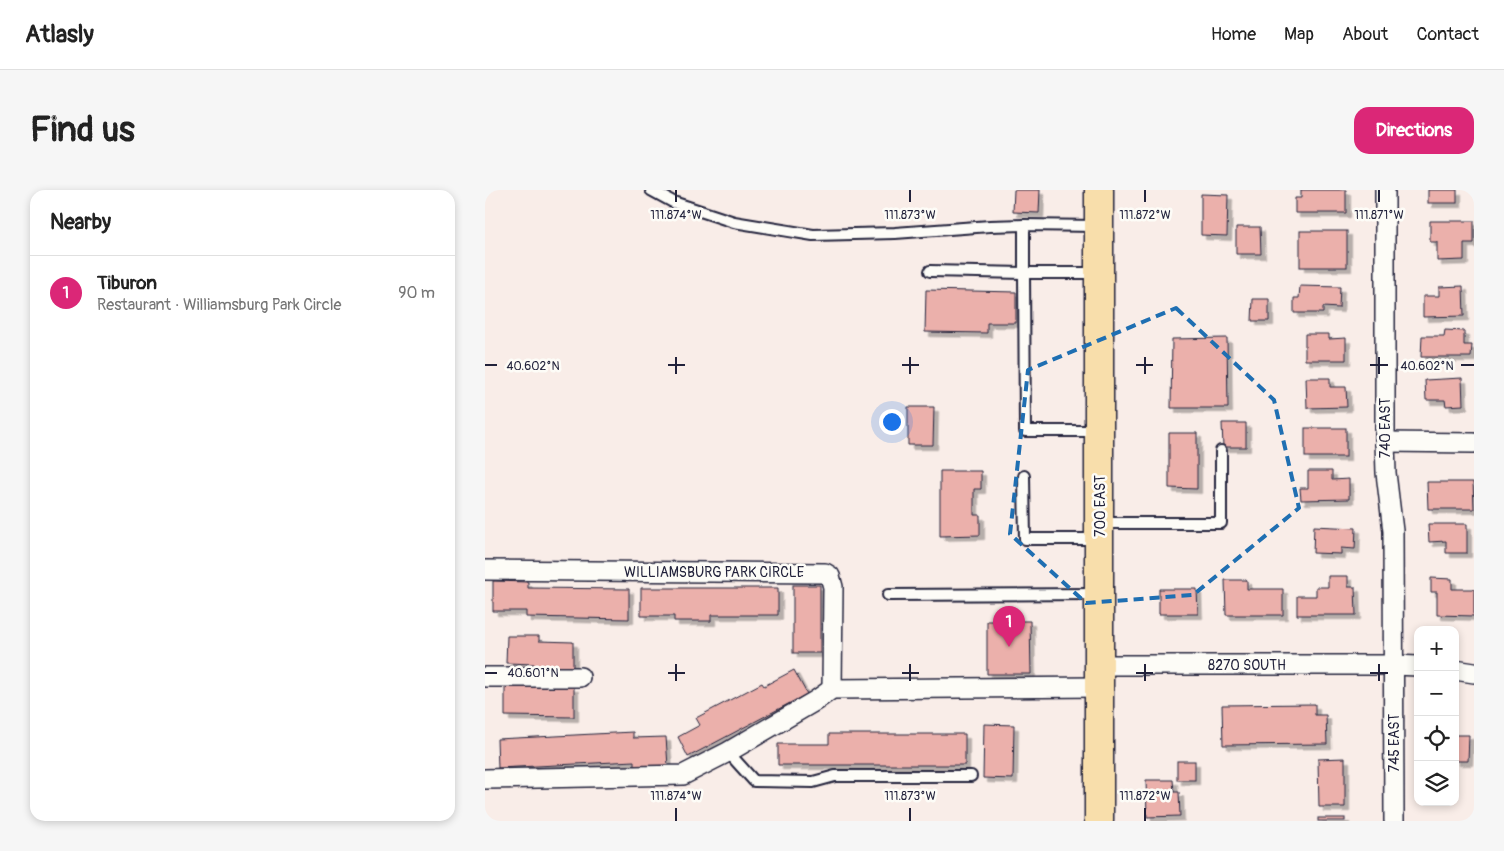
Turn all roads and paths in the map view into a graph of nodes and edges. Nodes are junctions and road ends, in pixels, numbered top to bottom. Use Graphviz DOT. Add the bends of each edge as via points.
graph roads {
  1 [pos="651,190"];
  2 [pos="1099,190"];
  3 [pos="1385,190"];
  4 [pos="1024,225"];
  5 [pos="1099,226"];
  6 [pos="930,271"];
  7 [pos="1024,273"];
  8 [pos="1099,273"];
  9 [pos="1099,430"];
  10 [pos="1385,442"];
  11 [pos="1474,443"];
  12 [pos="1221,450"];
  13 [pos="1024,476"];
  14 [pos="1100,531"];
  15 [pos="485,570"];
  16 [pos="1100,594"];
  17 [pos="888,595"];
  18 [pos="1394,665"];
  19 [pos="1414,666"];
  20 [pos="1459,671"];
  21 [pos="1474,673"];
  22 [pos="1099,676"];
  23 [pos="485,677"];
  24 [pos="579,677"];
  25 [pos="832,689"];
  26 [pos="728,752"];
  27 [pos="971,776"];
  28 [pos="485,780"];
  29 [pos="1099,821"];
  30 [pos="1394,821"];
  1 -- 4 [label="lane" via="673,202 734,222 813,235"];
  2 -- 5 [label="main road, 700 EAST"];
  3 -- 10 [label="street, 740 EAST"];
  4 -- 5 [label="lane"];
  4 -- 7 [label="lane"];
  5 -- 8 [label="main road, 700 EAST"];
  6 -- 7 [label="lane"];
  7 -- 8 [label="lane"];
  7 -- 9 [label="lane" via="1025,430"];
  8 -- 9 [label="main road, 700 EAST"];
  9 -- 14 [label="main road, 700 EAST"];
  10 -- 11 [label="street"];
  10 -- 18 [label="street, 740 EAST" via="1385,473 1393,531"];
  12 -- 14 [label="lane" via="1221,523"];
  13 -- 14 [label="lane" via="1025,539"];
  14 -- 16 [label="main road, 700 EAST"];
  15 -- 25 [label="street, WILLIAMSBURG PARK CIRCLE" via="825,573 830,576 833,587"];
  16 -- 17 [label="lane"];
  16 -- 22 [label="main road, 700 EAST"];
  18 -- 19 [label="street, 8270 SOUTH"];
  18 -- 22 [label="street, 8270 SOUTH"];
  18 -- 30 [label="street, 745 EAST"];
  20 -- 21 [label="street"];
  22 -- 25 [label="street"];
  22 -- 29 [label="main road, 700 EAST"];
  23 -- 24 [label="street"];
  25 -- 26 [label="street"];
  26 -- 27 [label="lane" via="754,781 813,782 835,776"];
  26 -- 28 [label="street" via="683,775"];
}
